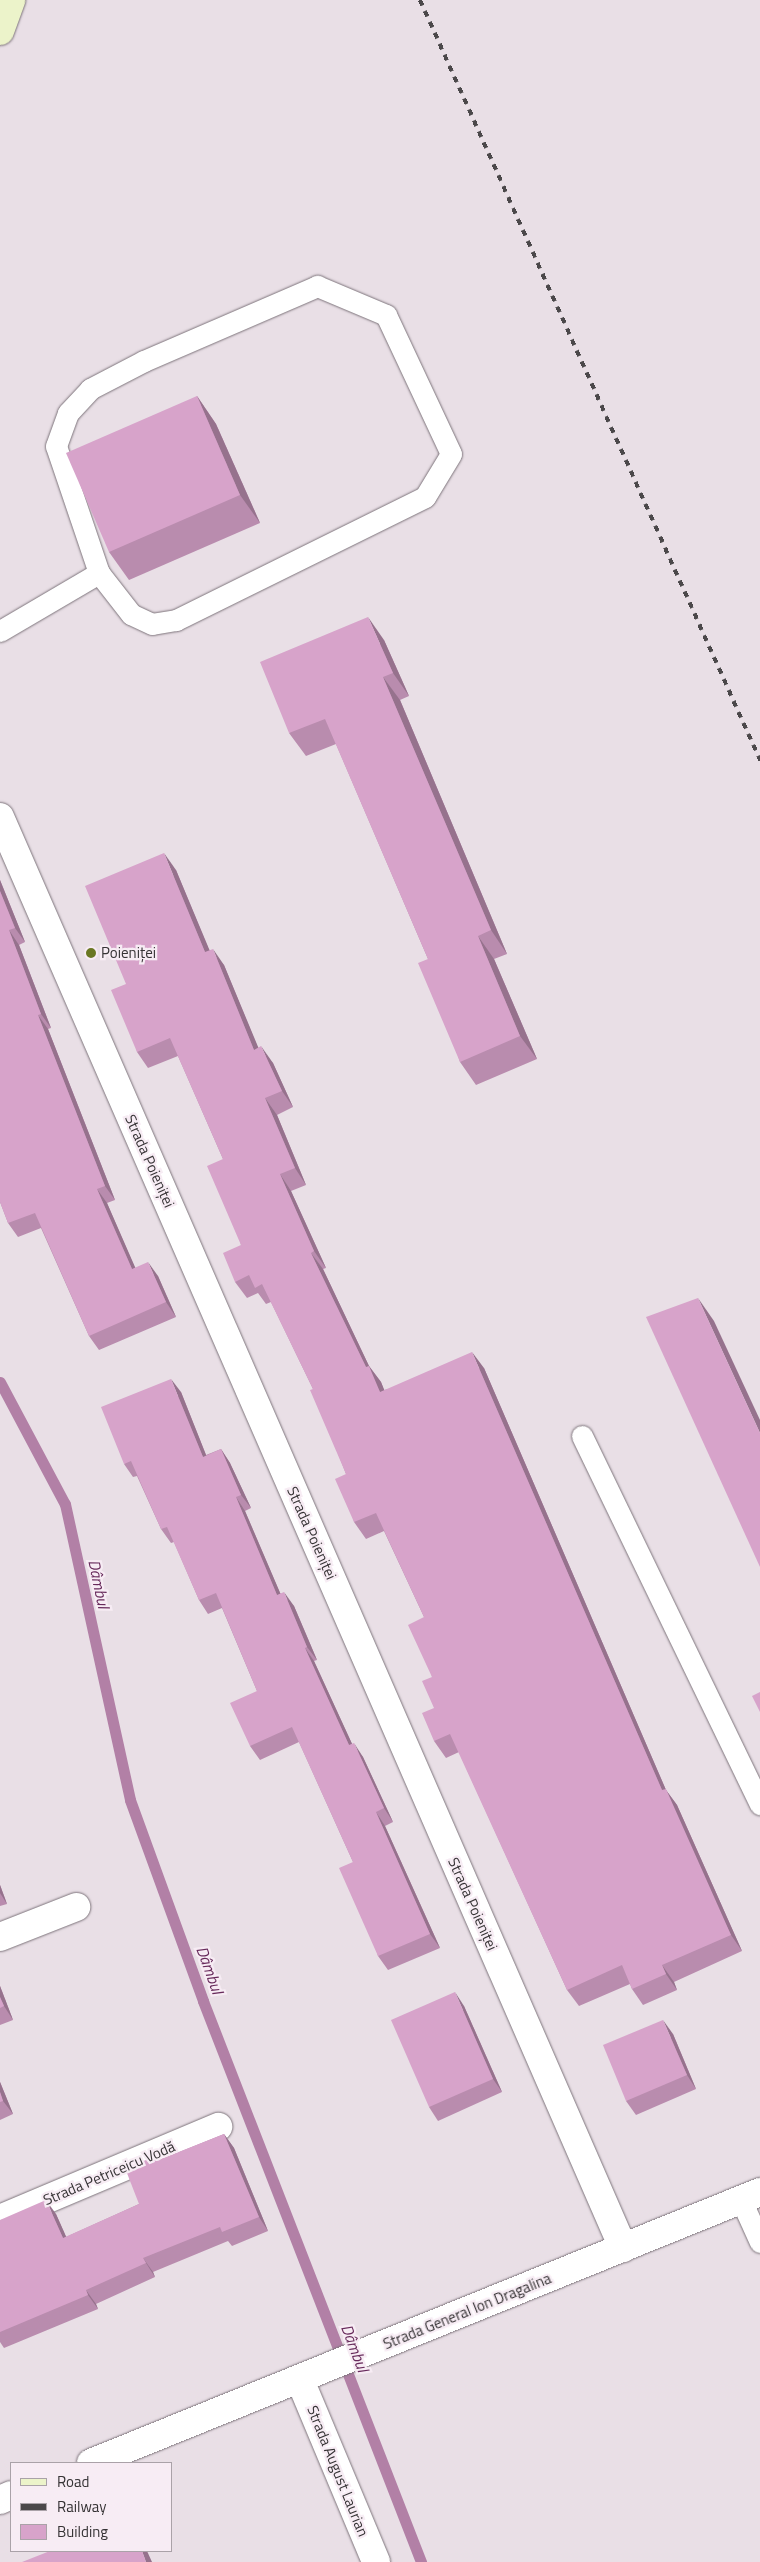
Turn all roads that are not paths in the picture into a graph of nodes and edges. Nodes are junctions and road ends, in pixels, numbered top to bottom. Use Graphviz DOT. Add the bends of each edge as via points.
graph roads {
  1 [pos="11,0"];
  2 [pos="0,31"];
  3 [pos="100,573"];
  4 [pos="0,631"];
  5 [pos="0,817"];
  6 [pos="582,1436"];
  7 [pos="760,1804"];
  8 [pos="76,1907"];
  9 [pos="0,1937"];
  10 [pos="218,2127"];
  11 [pos="750,2196"];
  12 [pos="0,2218"];
  13 [pos="760,2242"];
  14 [pos="623,2248"];
  15 [pos="300,2380"];
  16 [pos="94,2462"];
  17 [pos="376,2562"];
  1 -- 2 [label="main road"];
  3 -- 3 [label="lane" via="131,614 152,624 176,620 426,497 451,454 386,315 317,286 144,361 90,390 68,413 56,446"];
  3 -- 4 [label="lane"];
  5 -- 14 [label="street, Strada Poieniței"];
  6 -- 7 [label="lane"];
  8 -- 9 [label="street"];
  10 -- 12 [label="street, Strada Petriceicu Vodă"];
  11 -- 13 [label="lane"];
  11 -- 14 [label="street, Strada General Ion Dragalina"];
  14 -- 15 [label="street, Strada General Ion Dragalina"];
  15 -- 16 [label="street, Strada General Ion Dragalina"];
  15 -- 17 [label="street, Strada August Laurian"];
}
